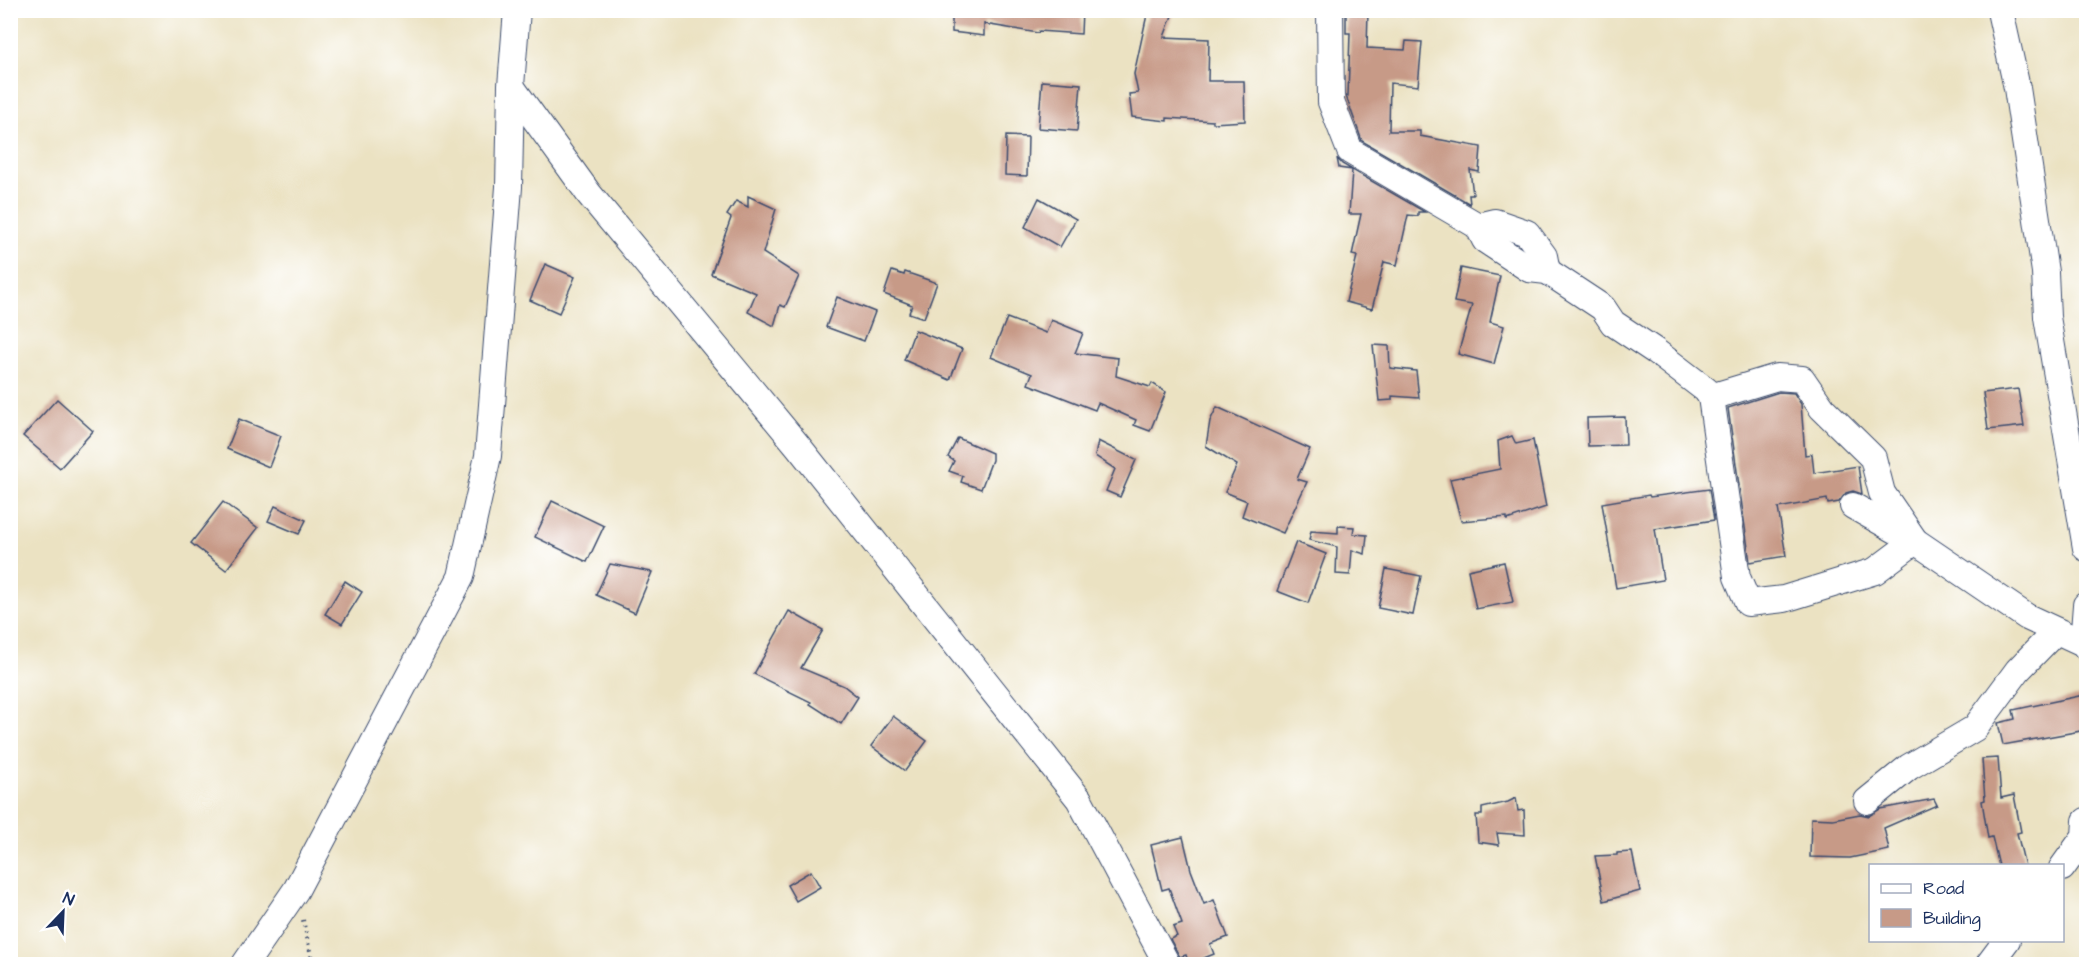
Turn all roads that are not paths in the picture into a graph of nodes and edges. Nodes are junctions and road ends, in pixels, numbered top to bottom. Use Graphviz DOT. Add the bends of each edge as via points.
graph roads {
  1 [pos="517,10"];
  2 [pos="1330,10"];
  3 [pos="2000,11"];
  4 [pos="510,86"];
  5 [pos="1709,394"];
  6 [pos="1853,506"];
  7 [pos="1915,541"];
  8 [pos="2086,548"];
  9 [pos="2086,605"];
  10 [pos="2056,631"];
  11 [pos="2085,645"];
  12 [pos="1867,801"];
  13 [pos="2086,821"];
  14 [pos="2064,865"];
  15 [pos="2006,942"];
  16 [pos="245,964"];
  17 [pos="1167,964"];
  18 [pos="1989,964"];
  1 -- 4 [label="street"];
  2 -- 5 [label="street" via="1330,102 1350,151 1478,226 1485,240 1520,263 1547,271 1603,308 1613,323"];
  3 -- 8 [label="street" via="2017,88 2045,272 2047,317"];
  4 -- 16 [label="street" via="509,187 488,456 461,577 296,890"];
  4 -- 17 [label="street" via="589,194 798,446 1079,799"];
  5 -- 7 [label="street" via="1777,377 1802,379 1822,408 1873,458 1882,493"];
  5 -- 7 [label="street" via="1737,577 1748,603 1784,599 1875,571"];
  6 -- 7 [label="street"];
  7 -- 10 [label="street" via="2027,617"];
  9 -- 11 [label="street"];
  10 -- 11 [label="street"];
  10 -- 12 [label="street" via="2018,670 1975,728 1909,766"];
  13 -- 14 [label="street" via="2085,836"];
  15 -- 18 [label="street"];
}
